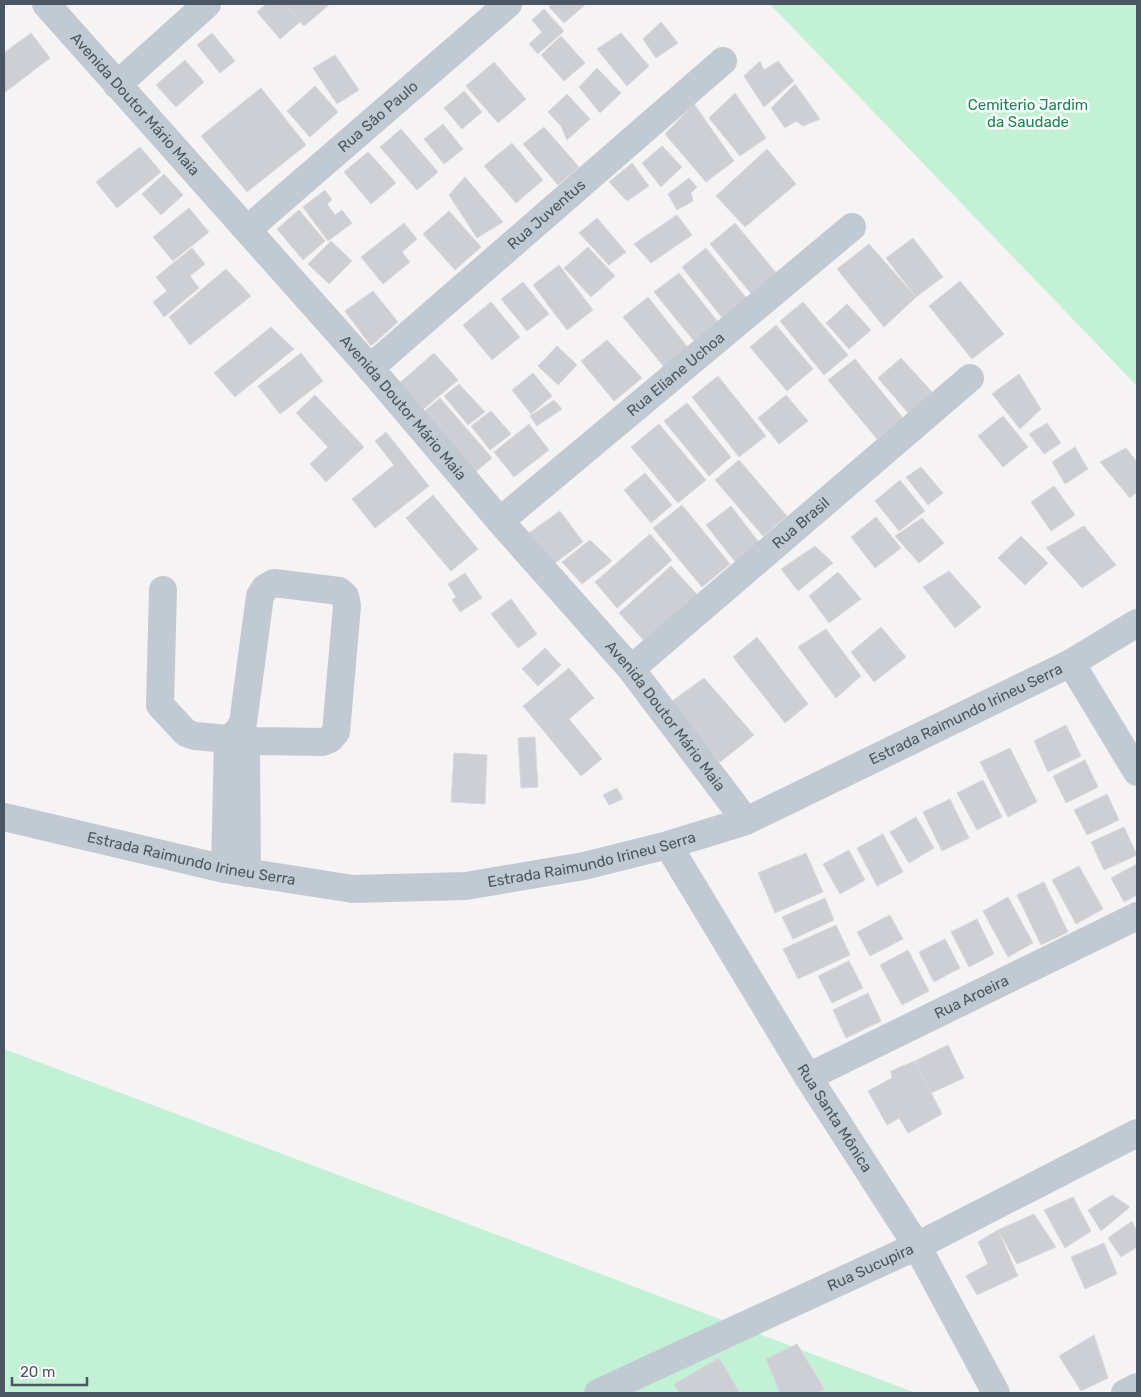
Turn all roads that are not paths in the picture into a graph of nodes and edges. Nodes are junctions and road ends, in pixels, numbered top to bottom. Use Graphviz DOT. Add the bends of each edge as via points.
graph roads {
  1 [pos="46,4"];
  2 [pos="207,4"];
  3 [pos="508,4"];
  4 [pos="723,61"];
  5 [pos="117,85"];
  6 [pos="852,227"];
  7 [pos="248,229"];
  8 [pos="370,368"];
  9 [pos="970,378"];
  10 [pos="500,521"];
  11 [pos="164,590"];
  12 [pos="1137,623"];
  13 [pos="1070,662"];
  14 [pos="631,669"];
  15 [pos="228,738"];
  16 [pos="1137,772"];
  17 [pos="4,817"];
  18 [pos="746,821"];
  19 [pos="668,846"];
  20 [pos="236,871"];
  21 [pos="1137,916"];
  22 [pos="808,1077"];
  23 [pos="1137,1132"];
  24 [pos="917,1246"];
  25 [pos="1137,1387"];
  26 [pos="598,1393"];
  27 [pos="996,1393"];
  28 [pos="1125,1393"];
  1 -- 5 [label="street, Avenida Doutor Mário Maia"];
  2 -- 5 [label="street"];
  3 -- 7 [label="street, Rua São Paulo"];
  4 -- 8 [label="street, Rua Juventus"];
  5 -- 7 [label="street, Avenida Doutor Mário Maia"];
  6 -- 10 [label="street, Rua Eliane Uchoa"];
  7 -- 8 [label="street, Avenida Doutor Mário Maia"];
  8 -- 10 [label="street, Avenida Doutor Mário Maia"];
  9 -- 14 [label="street, Rua Brasil"];
  10 -- 14 [label="street, Avenida Doutor Mário Maia"];
  11 -- 15 [label="street" via="160,705 186,733"];
  12 -- 13 [label="street, Estrada Raimundo Irineu Serra"];
  13 -- 16 [label="street"];
  13 -- 18 [label="street, Estrada Raimundo Irineu Serra"];
  14 -- 18 [label="street, Avenida Doutor Mário Maia"];
  15 -- 20 [label="street"];
  15 -- 20 [label="street" via="243,723 260,596 264,588 274,583 339,591 345,596 347,606 336,732 323,742 256,741 249,745"];
  17 -- 20 [label="street, Estrada Raimundo Irineu Serra"];
  18 -- 19 [label="street, Estrada Raimundo Irineu Serra"];
  19 -- 20 [label="street, Estrada Raimundo Irineu Serra" via="584,866 466,886 353,888"];
  19 -- 22 [label="street, Rua Santa Mônica"];
  21 -- 22 [label="street, Rua Aroeira"];
  22 -- 24 [label="street, Rua Santa Mônica"];
  23 -- 24 [label="street, Rua Sucupira"];
  24 -- 26 [label="street, Rua Sucupira"];
  24 -- 27 [label="street, Rua Santa Mônica"];
  25 -- 28 [label="street"];
}
